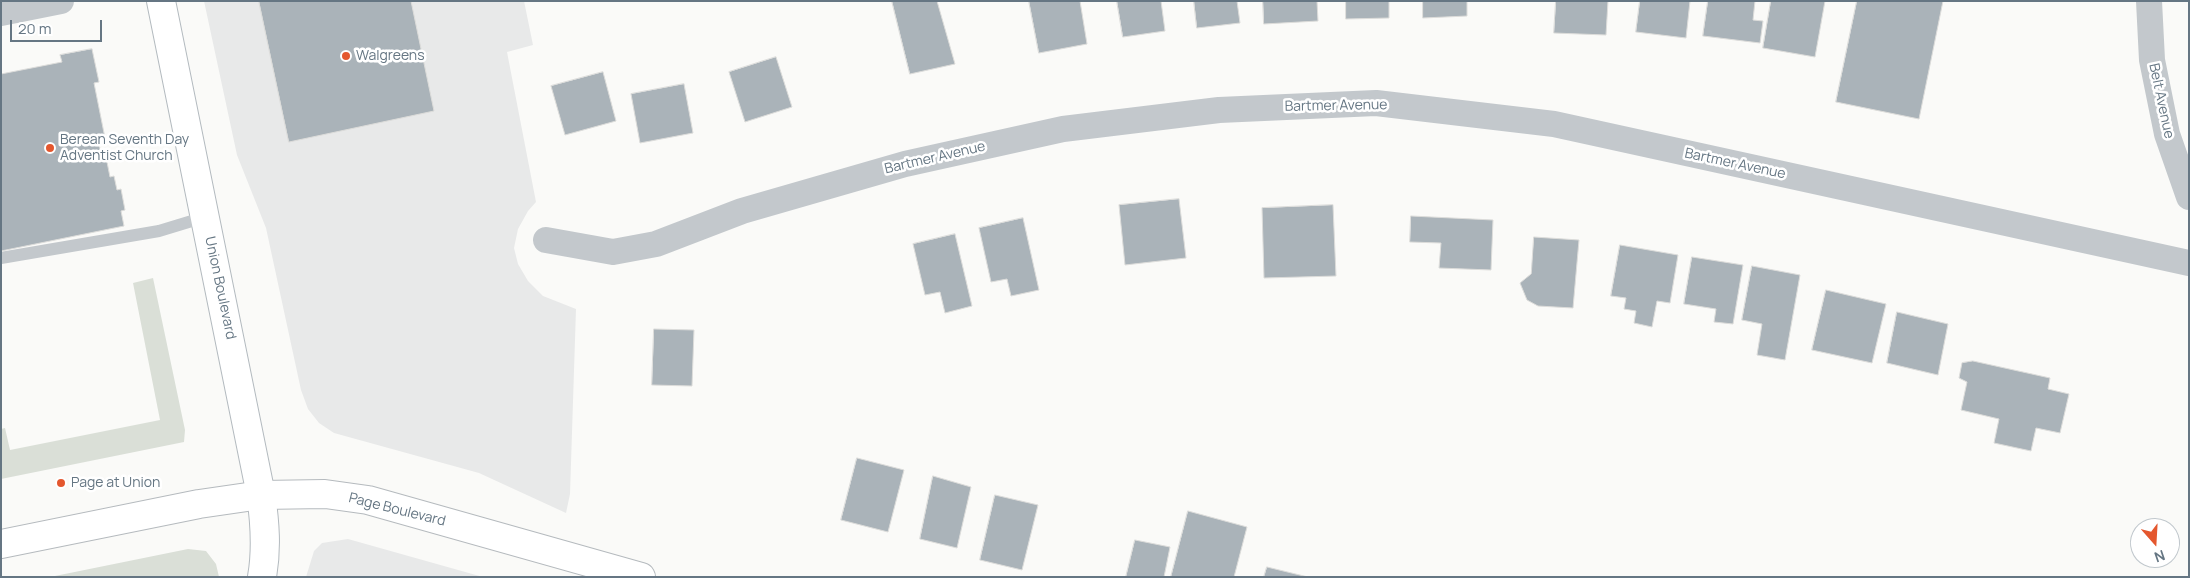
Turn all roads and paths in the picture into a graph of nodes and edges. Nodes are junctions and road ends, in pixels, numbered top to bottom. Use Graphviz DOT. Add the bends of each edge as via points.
graph roads {
  1 [pos="61,1"];
  2 [pos="160,1"];
  3 [pos="2148,1"];
  4 [pos="1,13"];
  5 [pos="2189,197"];
  6 [pos="205,216"];
  7 [pos="546,240"];
  8 [pos="1,258"];
  9 [pos="2189,263"];
  10 [pos="261,495"];
  11 [pos="1,544"];
  12 [pos="614,573"];
  13 [pos="262,577"];
  14 [pos="641,577"];
  1 -- 4 [label="street"];
  2 -- 6 [label="main road, Union Boulevard"];
  3 -- 5 [label="street, Belt Avenue" via="2152,60 2167,134"];
  6 -- 8 [label="lane" via="159,231"];
  6 -- 10 [label="main road, Union Boulevard"];
  7 -- 9 [label="street, Bartmer Avenue" via="613,252 656,244 742,211 905,164 1063,130 1219,110 1376,103 1554,124"];
  10 -- 11 [label="main road, Page Boulevard" via="204,503"];
  10 -- 12 [label="main road, Page Boulevard" via="325,494 368,500"];
  10 -- 13 [label="main road, Union Boulevard" via="266,532"];
  12 -- 14 [label="main road, Page Boulevard"];
}
